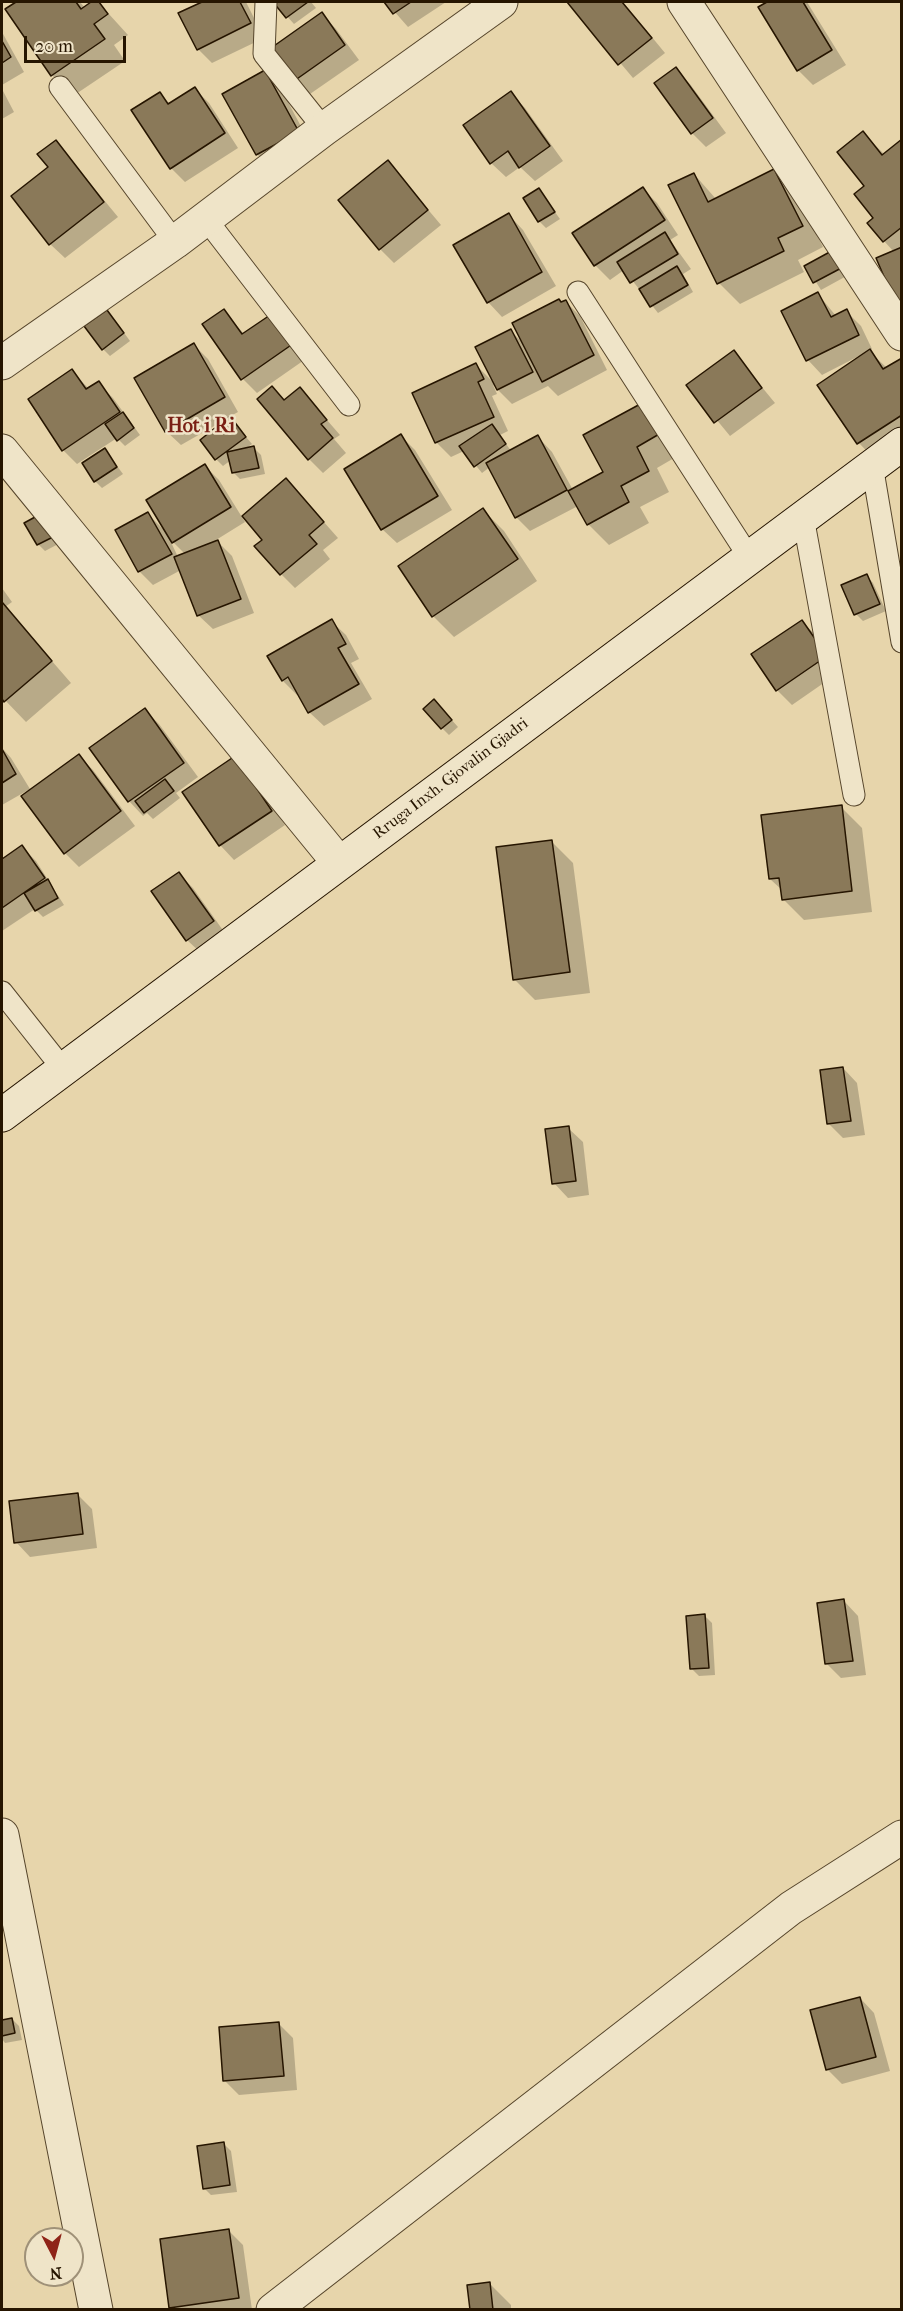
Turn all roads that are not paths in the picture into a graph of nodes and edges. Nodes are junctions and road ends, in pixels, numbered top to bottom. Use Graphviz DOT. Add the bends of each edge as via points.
graph roads {
  1 [pos="266,2"];
  2 [pos="501,2"];
  3 [pos="684,2"];
  4 [pos="60,87"];
  5 [pos="324,129"];
  6 [pos="206,219"];
  7 [pos="175,242"];
  8 [pos="578,292"];
  9 [pos="902,334"];
  10 [pos="2,363"];
  11 [pos="349,405"];
  12 [pos="902,444"];
  13 [pos="2,451"];
  14 [pos="872,465"];
  15 [pos="803,517"];
  16 [pos="749,557"];
  17 [pos="902,642"];
  18 [pos="854,795"];
  19 [pos="339,863"];
  20 [pos="2,992"];
  21 [pos="63,1069"];
  22 [pos="2,1115"];
  23 [pos="2,1835"];
  24 [pos="902,1837"];
  25 [pos="96,2310"];
  26 [pos="273,2310"];
  1 -- 5 [label="lane" via="264,54"];
  2 -- 5 [label="street"];
  3 -- 9 [label="street"];
  4 -- 7 [label="lane"];
  5 -- 6 [label="street"];
  6 -- 7 [label="street"];
  6 -- 11 [label="lane"];
  7 -- 10 [label="street"];
  8 -- 16 [label="lane"];
  12 -- 14 [label="street, Rruga Inxh. Gjovalin Gjadri"];
  13 -- 19 [label="street"];
  14 -- 15 [label="street, Rruga Inxh. Gjovalin Gjadri"];
  14 -- 17 [label="lane"];
  15 -- 16 [label="street, Rruga Inxh. Gjovalin Gjadri"];
  15 -- 18 [label="lane"];
  16 -- 19 [label="street, Rruga Inxh. Gjovalin Gjadri"];
  19 -- 21 [label="street, Rruga Inxh. Gjovalin Gjadri"];
  20 -- 21 [label="lane"];
  21 -- 22 [label="street, Rruga Inxh. Gjovalin Gjadri"];
  23 -- 25 [label="street"];
  24 -- 26 [label="street" via="791,1908"];
}
